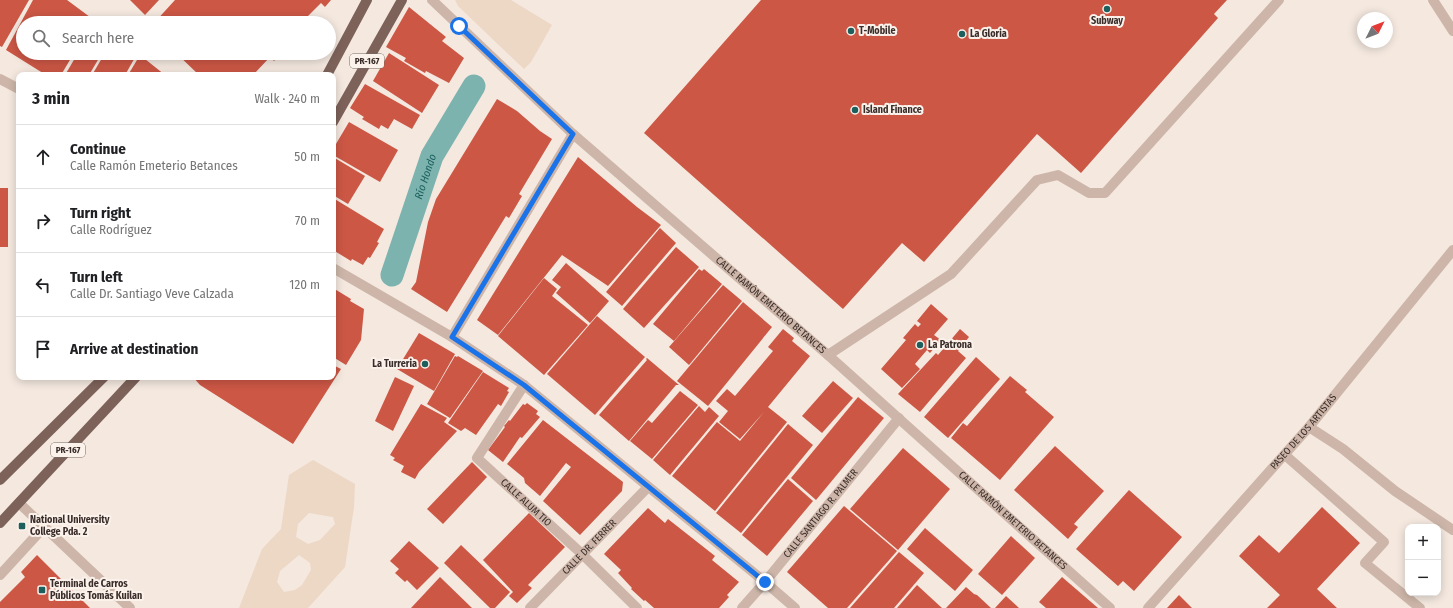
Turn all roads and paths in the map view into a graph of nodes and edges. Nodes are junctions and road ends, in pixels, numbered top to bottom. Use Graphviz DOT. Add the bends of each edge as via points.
graph roads {
  1 [pos="367,0"];
  2 [pos="402,0"];
  3 [pos="432,0"];
  4 [pos="1279,0"];
  5 [pos="1433,0"];
  6 [pos="1453,31"];
  7 [pos="336,58"];
  8 [pos="335,60"];
  9 [pos="329,72"];
  10 [pos="0,79"];
  11 [pos="16,87"];
  12 [pos="336,117"];
  13 [pos="573,134"];
  14 [pos="1453,250"];
  15 [pos="336,270"];
  16 [pos="452,337"];
  17 [pos="828,355"];
  18 [pos="101,380"];
  19 [pos="133,380"];
  20 [pos="524,385"];
  21 [pos="899,418"];
  22 [pos="1309,427"];
  23 [pos="1285,455"];
  24 [pos="0,480"];
  25 [pos="648,487"];
  26 [pos="19,503"];
  27 [pos="0,523"];
  28 [pos="44,527"];
  29 [pos="1453,530"];
  30 [pos="582,554"];
  31 [pos="0,574"];
  32 [pos="765,582"];
  33 [pos="130,608"];
  34 [pos="530,608"];
  35 [pos="637,608"];
  36 [pos="742,608"];
  37 [pos="795,608"];
  38 [pos="1110,608"];
  39 [pos="1148,608"];
  40 [pos="1420,608"];
  1 -- 7 [label="main road, PR-167"];
  2 -- 12 [label="main road, PR-167"];
  3 -- 13 [label="street, CALLE RAMÓN EMETERIO BETANCES"];
  4 -- 17 [label="street" via="1105,193 1089,193 1058,175 1037,180 951,274"];
  5 -- 6 [label="street"];
  8 -- 9 [label="main road, PR-167"];
  10 -- 11 [label="street"];
  13 -- 16 [label="street"];
  13 -- 17 [label="street, CALLE RAMÓN EMETERIO BETANCES"];
  14 -- 22 [label="street, PASEO DE LOS ARTISTAS"];
  15 -- 16 [label="street"];
  16 -- 20 [label="street"];
  17 -- 21 [label="street, CALLE RAMÓN EMETERIO BETANCES"];
  18 -- 24 [label="main road, PR-167"];
  19 -- 26 [label="main road, PR-167"];
  20 -- 25 [label="street"];
  20 -- 30 [label="street, CALLE ALUM TIO" via="477,458"];
  21 -- 32 [label="street, CALLE SANTIAGO R. PALMER"];
  21 -- 38 [label="street, CALLE RAMÓN EMETERIO BETANCES"];
  22 -- 23 [label="street, PASEO DE LOS ARTISTAS"];
  22 -- 29 [label="street" via="1343,449 1395,491"];
  23 -- 39 [label="street, PASEO DE LOS ARTISTAS"];
  23 -- 40 [label="street" via="1384,542 1365,563"];
  25 -- 30 [label="street, CALLE DR. FERRER"];
  25 -- 32 [label="street"];
  26 -- 27 [label="main road, PR-167"];
  26 -- 28 [label="street"];
  28 -- 31 [label="street"];
  28 -- 33 [label="street"];
  30 -- 34 [label="street, CALLE DR. FERRER"];
  30 -- 35 [label="street, CALLE ALUM TIO"];
  32 -- 36 [label="street, CALLE SANTIAGO R. PALMER"];
  32 -- 37 [label="street"];
}
